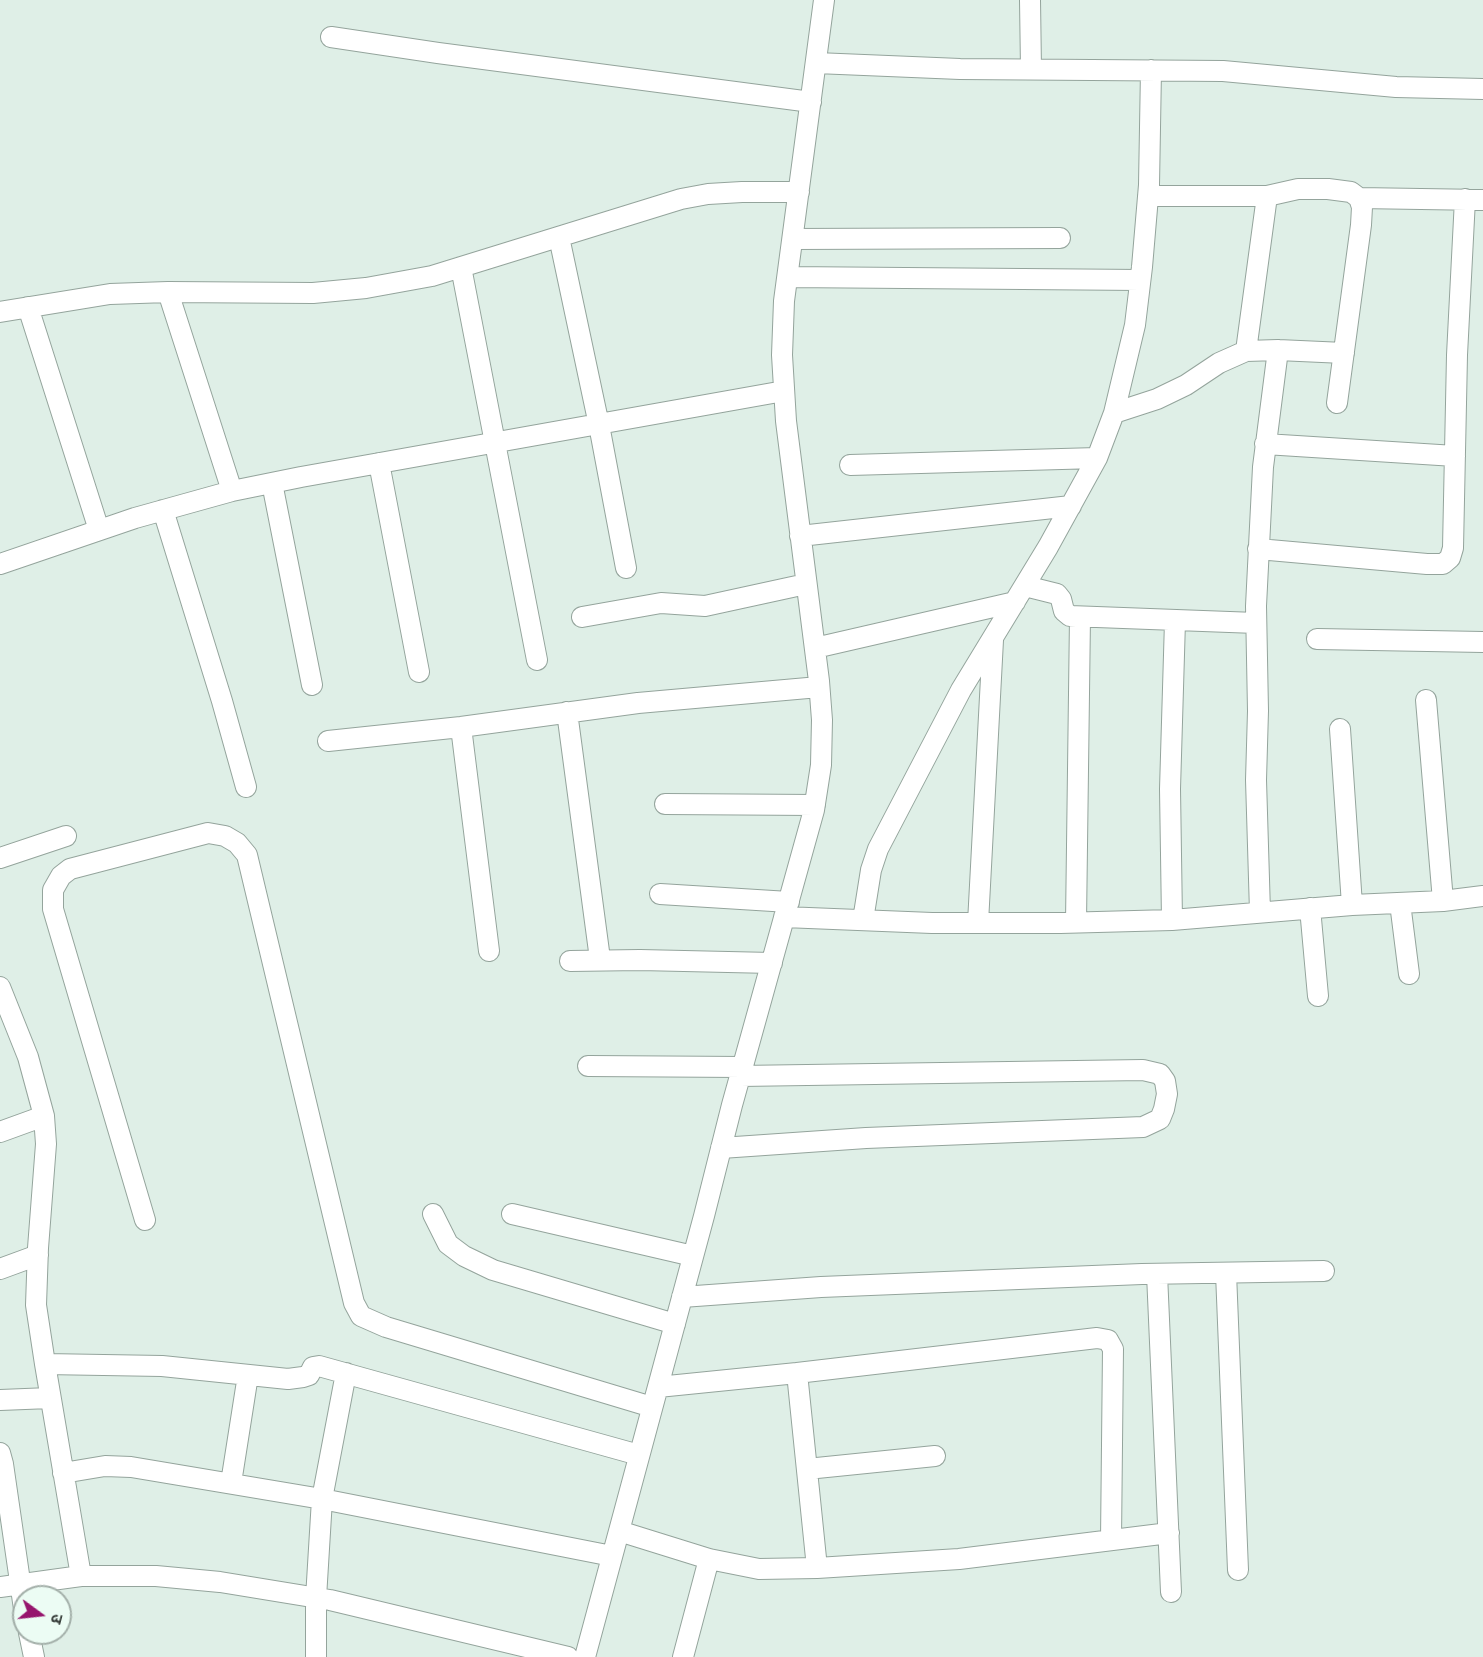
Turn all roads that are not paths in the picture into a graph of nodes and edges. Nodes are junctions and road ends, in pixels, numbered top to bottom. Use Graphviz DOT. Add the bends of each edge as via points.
graph roads {
  1 [pos="824,0"];
  2 [pos="1030,0"];
  3 [pos="331,37"];
  4 [pos="816,63"];
  5 [pos="1031,69"];
  6 [pos="1151,70"];
  7 [pos="1483,89"];
  8 [pos="811,102"];
  9 [pos="799,192"];
  10 [pos="1148,196"];
  11 [pos="1267,196"];
  12 [pos="1359,198"];
  13 [pos="1474,200"];
  14 [pos="559,237"];
  15 [pos="1060,238"];
  16 [pos="792,239"];
  17 [pos="461,267"];
  18 [pos="788,277"];
  19 [pos="1140,280"];
  20 [pos="168,292"];
  21 [pos="28,307"];
  22 [pos="0,312"];
  23 [pos="1278,350"];
  24 [pos="1246,351"];
  25 [pos="1344,353"];
  26 [pos="784,391"];
  27 [pos="1337,403"];
  28 [pos="1114,413"];
  29 [pos="599,424"];
  30 [pos="496,443"];
  31 [pos="1265,444"];
  32 [pos="1455,456"];
  33 [pos="1097,458"];
  34 [pos="379,464"];
  35 [pos="850,465"];
  36 [pos="272,483"];
  37 [pos="232,491"];
  38 [pos="1071,506"];
  39 [pos="163,510"];
  40 [pos="99,530"];
  41 [pos="800,536"];
  42 [pos="1258,549"];
  43 [pos="0,564"];
  44 [pos="626,568"];
  45 [pos="806,584"];
  46 [pos="1020,594"];
  47 [pos="582,616"];
  48 [pos="1080,617"];
  49 [pos="1175,621"];
  50 [pos="1256,623"];
  51 [pos="993,637"];
  52 [pos="1317,639"];
  53 [pos="1483,642"];
  54 [pos="814,648"];
  55 [pos="537,660"];
  56 [pos="418,672"];
  57 [pos="312,685"];
  58 [pos="819,687"];
  59 [pos="1426,700"];
  60 [pos="567,712"];
  61 [pos="461,727"];
  62 [pos="1340,729"];
  63 [pos="328,741"];
  64 [pos="246,787"];
  65 [pos="665,804"];
  66 [pos="815,805"];
  67 [pos="66,836"];
  68 [pos="0,858"];
  69 [pos="660,894"];
  70 [pos="1483,896"];
  71 [pos="1443,901"];
  72 [pos="1400,903"];
  73 [pos="1352,905"];
  74 [pos="1310,908"];
  75 [pos="787,909"];
  76 [pos="1260,912"];
  77 [pos="863,920"];
  78 [pos="1172,920"];
  79 [pos="1076,922"];
  80 [pos="978,923"];
  81 [pos="489,951"];
  82 [pos="600,960"];
  83 [pos="570,961"];
  84 [pos="772,963"];
  85 [pos="1410,974"];
  86 [pos="1,991"];
  87 [pos="1318,996"];
  88 [pos="588,1066"];
  89 [pos="741,1071"];
  90 [pos="44,1116"];
  91 [pos="0,1132"];
  92 [pos="721,1148"];
  93 [pos="433,1214"];
  94 [pos="512,1214"];
  95 [pos="145,1220"];
  96 [pos="38,1255"];
  97 [pos="693,1256"];
  98 [pos="0,1269"];
  99 [pos="1324,1270"];
  100 [pos="1226,1273"];
  101 [pos="1157,1274"];
  102 [pos="682,1297"];
  103 [pos="675,1324"];
  104 [pos="45,1364"];
  105 [pos="346,1373"];
  106 [pos="797,1373"];
  107 [pos="248,1375"];
  108 [pos="658,1386"];
  109 [pos="50,1398"];
  110 [pos="0,1400"];
  111 [pos="652,1407"];
  112 [pos="0,1453"];
  113 [pos="639,1455"];
  114 [pos="935,1456"];
  115 [pos="807,1469"];
  116 [pos="63,1473"];
  117 [pos="231,1483"];
  118 [pos="322,1499"];
  119 [pos="619,1531"];
  120 [pos="1169,1533"];
  121 [pos="1111,1540"];
  122 [pos="612,1556"];
  123 [pos="709,1559"];
  124 [pos="817,1568"];
  125 [pos="1238,1570"];
  126 [pos="81,1576"];
  127 [pos="10,1586"];
  128 [pos="1171,1592"];
  129 [pos="316,1598"];
  130 [pos="316,1657"];
  131 [pos="568,1657"];
  132 [pos="585,1657"];
  133 [pos="683,1657"];
  1 -- 4 [label="street"];
  2 -- 5 [label="street"];
  3 -- 8 [label="street"];
  4 -- 5 [label="street"];
  4 -- 8 [label="street"];
  5 -- 6 [label="street"];
  6 -- 7 [label="street" via="1223,71 1396,87"];
  6 -- 10 [label="street"];
  8 -- 9 [label="street"];
  9 -- 14 [label="street" via="742,192 690,198"];
  9 -- 16 [label="street"];
  10 -- 11 [label="street"];
  10 -- 19 [label="street"];
  11 -- 12 [label="street" via="1298,189 1328,189 1352,192"];
  11 -- 24 [label="street"];
  12 -- 13 [label="street"];
  12 -- 25 [label="street" via="1361,225"];
  13 -- 32 [label="street" via="1457,355"];
  14 -- 17 [label="street"];
  14 -- 29 [label="street"];
  15 -- 16 [label="street"];
  16 -- 18 [label="street"];
  17 -- 20 [label="street" via="405,282 313,294"];
  17 -- 30 [label="street"];
  18 -- 19 [label="street"];
  18 -- 26 [label="street" via="782,355"];
  19 -- 28 [label="street" via="1135,324"];
  20 -- 21 [label="street" via="110,294"];
  20 -- 37 [label="street"];
  21 -- 22 [label="street"];
  21 -- 40 [label="street"];
  23 -- 24 [label="street"];
  23 -- 25 [label="street"];
  23 -- 31 [label="street"];
  24 -- 28 [label="street" via="1157,399"];
  25 -- 27 [label="street"];
  26 -- 29 [label="street"];
  26 -- 41 [label="street"];
  28 -- 33 [label="street"];
  29 -- 30 [label="street"];
  29 -- 44 [label="street"];
  30 -- 34 [label="street"];
  30 -- 55 [label="street"];
  31 -- 32 [label="street"];
  31 -- 42 [label="street"];
  32 -- 42 [label="street" via="1453,548 1443,564"];
  33 -- 35 [label="street"];
  33 -- 38 [label="street"];
  34 -- 36 [label="street"];
  34 -- 56 [label="street"];
  36 -- 37 [label="street"];
  36 -- 57 [label="street"];
  37 -- 39 [label="street"];
  38 -- 41 [label="street"];
  38 -- 46 [label="street"];
  39 -- 40 [label="street"];
  39 -- 64 [label="street"];
  40 -- 43 [label="street"];
  41 -- 45 [label="street"];
  42 -- 50 [label="street"];
  45 -- 47 [label="street" via="705,606 661,603"];
  45 -- 54 [label="street"];
  46 -- 48 [label="street" via="1057,594 1064,611"];
  46 -- 51 [label="street"];
  46 -- 54 [label="street"];
  48 -- 49 [label="street"];
  48 -- 79 [label="street"];
  49 -- 50 [label="street"];
  49 -- 78 [label="street" via="1170,789"];
  50 -- 76 [label="street"];
  51 -- 77 [label="street" via="878,849"];
  51 -- 80 [label="street"];
  52 -- 53 [label="street"];
  54 -- 58 [label="street"];
  58 -- 60 [label="street"];
  58 -- 66 [label="street" via="821,765"];
  59 -- 71 [label="street"];
  60 -- 61 [label="street"];
  60 -- 82 [label="street"];
  61 -- 63 [label="street"];
  61 -- 81 [label="street"];
  62 -- 73 [label="street"];
  65 -- 66 [label="street"];
  66 -- 75 [label="street"];
  67 -- 68 [label="street"];
  69 -- 75 [label="street"];
  70 -- 71 [label="street"];
  71 -- 72 [label="street"];
  72 -- 73 [label="street"];
  72 -- 85 [label="street"];
  73 -- 74 [label="street"];
  74 -- 76 [label="street"];
  74 -- 87 [label="street"];
  75 -- 77 [label="street"];
  75 -- 84 [label="street"];
  76 -- 78 [label="street"];
  77 -- 80 [label="street"];
  78 -- 79 [label="street"];
  79 -- 80 [label="street"];
  82 -- 83 [label="street"];
  82 -- 84 [label="street"];
  84 -- 89 [label="street"];
  86 -- 90 [label="street" via="28,1057"];
  88 -- 89 [label="street"];
  89 -- 92 [label="street"];
  89 -- 92 [label="street" via="1143,1070 1160,1074 1167,1094 1160,1119 1143,1127 878,1137"];
  90 -- 91 [label="street"];
  90 -- 96 [label="street" via="46,1144"];
  92 -- 97 [label="street"];
  93 -- 103 [label="street" via="448,1244 464,1257 493,1270"];
  94 -- 97 [label="street"];
  95 -- 111 [label="street" via="53,909 53,890 70,869 208,833 225,836 247,855 354,1303 361,1316 386,1327"];
  96 -- 98 [label="street"];
  96 -- 104 [label="street" via="36,1305"];
  97 -- 102 [label="street"];
  99 -- 100 [label="street"];
  100 -- 101 [label="street"];
  100 -- 125 [label="street"];
  101 -- 102 [label="street" via="821,1287"];
  101 -- 120 [label="street"];
  102 -- 103 [label="street"];
  103 -- 108 [label="street"];
  104 -- 107 [label="street" via="162,1366"];
  104 -- 109 [label="street"];
  105 -- 107 [label="street" via="319,1366 313,1367 309,1375 288,1379"];
  105 -- 113 [label="street"];
  105 -- 118 [label="street"];
  106 -- 108 [label="street"];
  106 -- 115 [label="street"];
  106 -- 121 [label="street" via="1097,1338 1108,1340 1113,1349"];
  107 -- 117 [label="street"];
  108 -- 111 [label="street"];
  109 -- 110 [label="street"];
  109 -- 116 [label="street"];
  111 -- 113 [label="street"];
  112 -- 127 [label="street"];
  113 -- 119 [label="street"];
  114 -- 115 [label="street"];
  115 -- 124 [label="street"];
  116 -- 117 [label="street" via="105,1466 131,1467"];
  116 -- 126 [label="street"];
  117 -- 118 [label="street"];
  118 -- 122 [label="street"];
  118 -- 129 [label="street"];
  119 -- 122 [label="street"];
  119 -- 123 [label="street"];
  120 -- 121 [label="street"];
  120 -- 128 [label="street"];
  121 -- 124 [label="street" via="959,1559"];
  122 -- 132 [label="street"];
  123 -- 124 [label="street" via="759,1569"];
  123 -- 133 [label="street"];
  126 -- 127 [label="street"];
  126 -- 129 [label="street" via="156,1576"];
  129 -- 130 [label="street"];
  129 -- 131 [label="street"];
}
